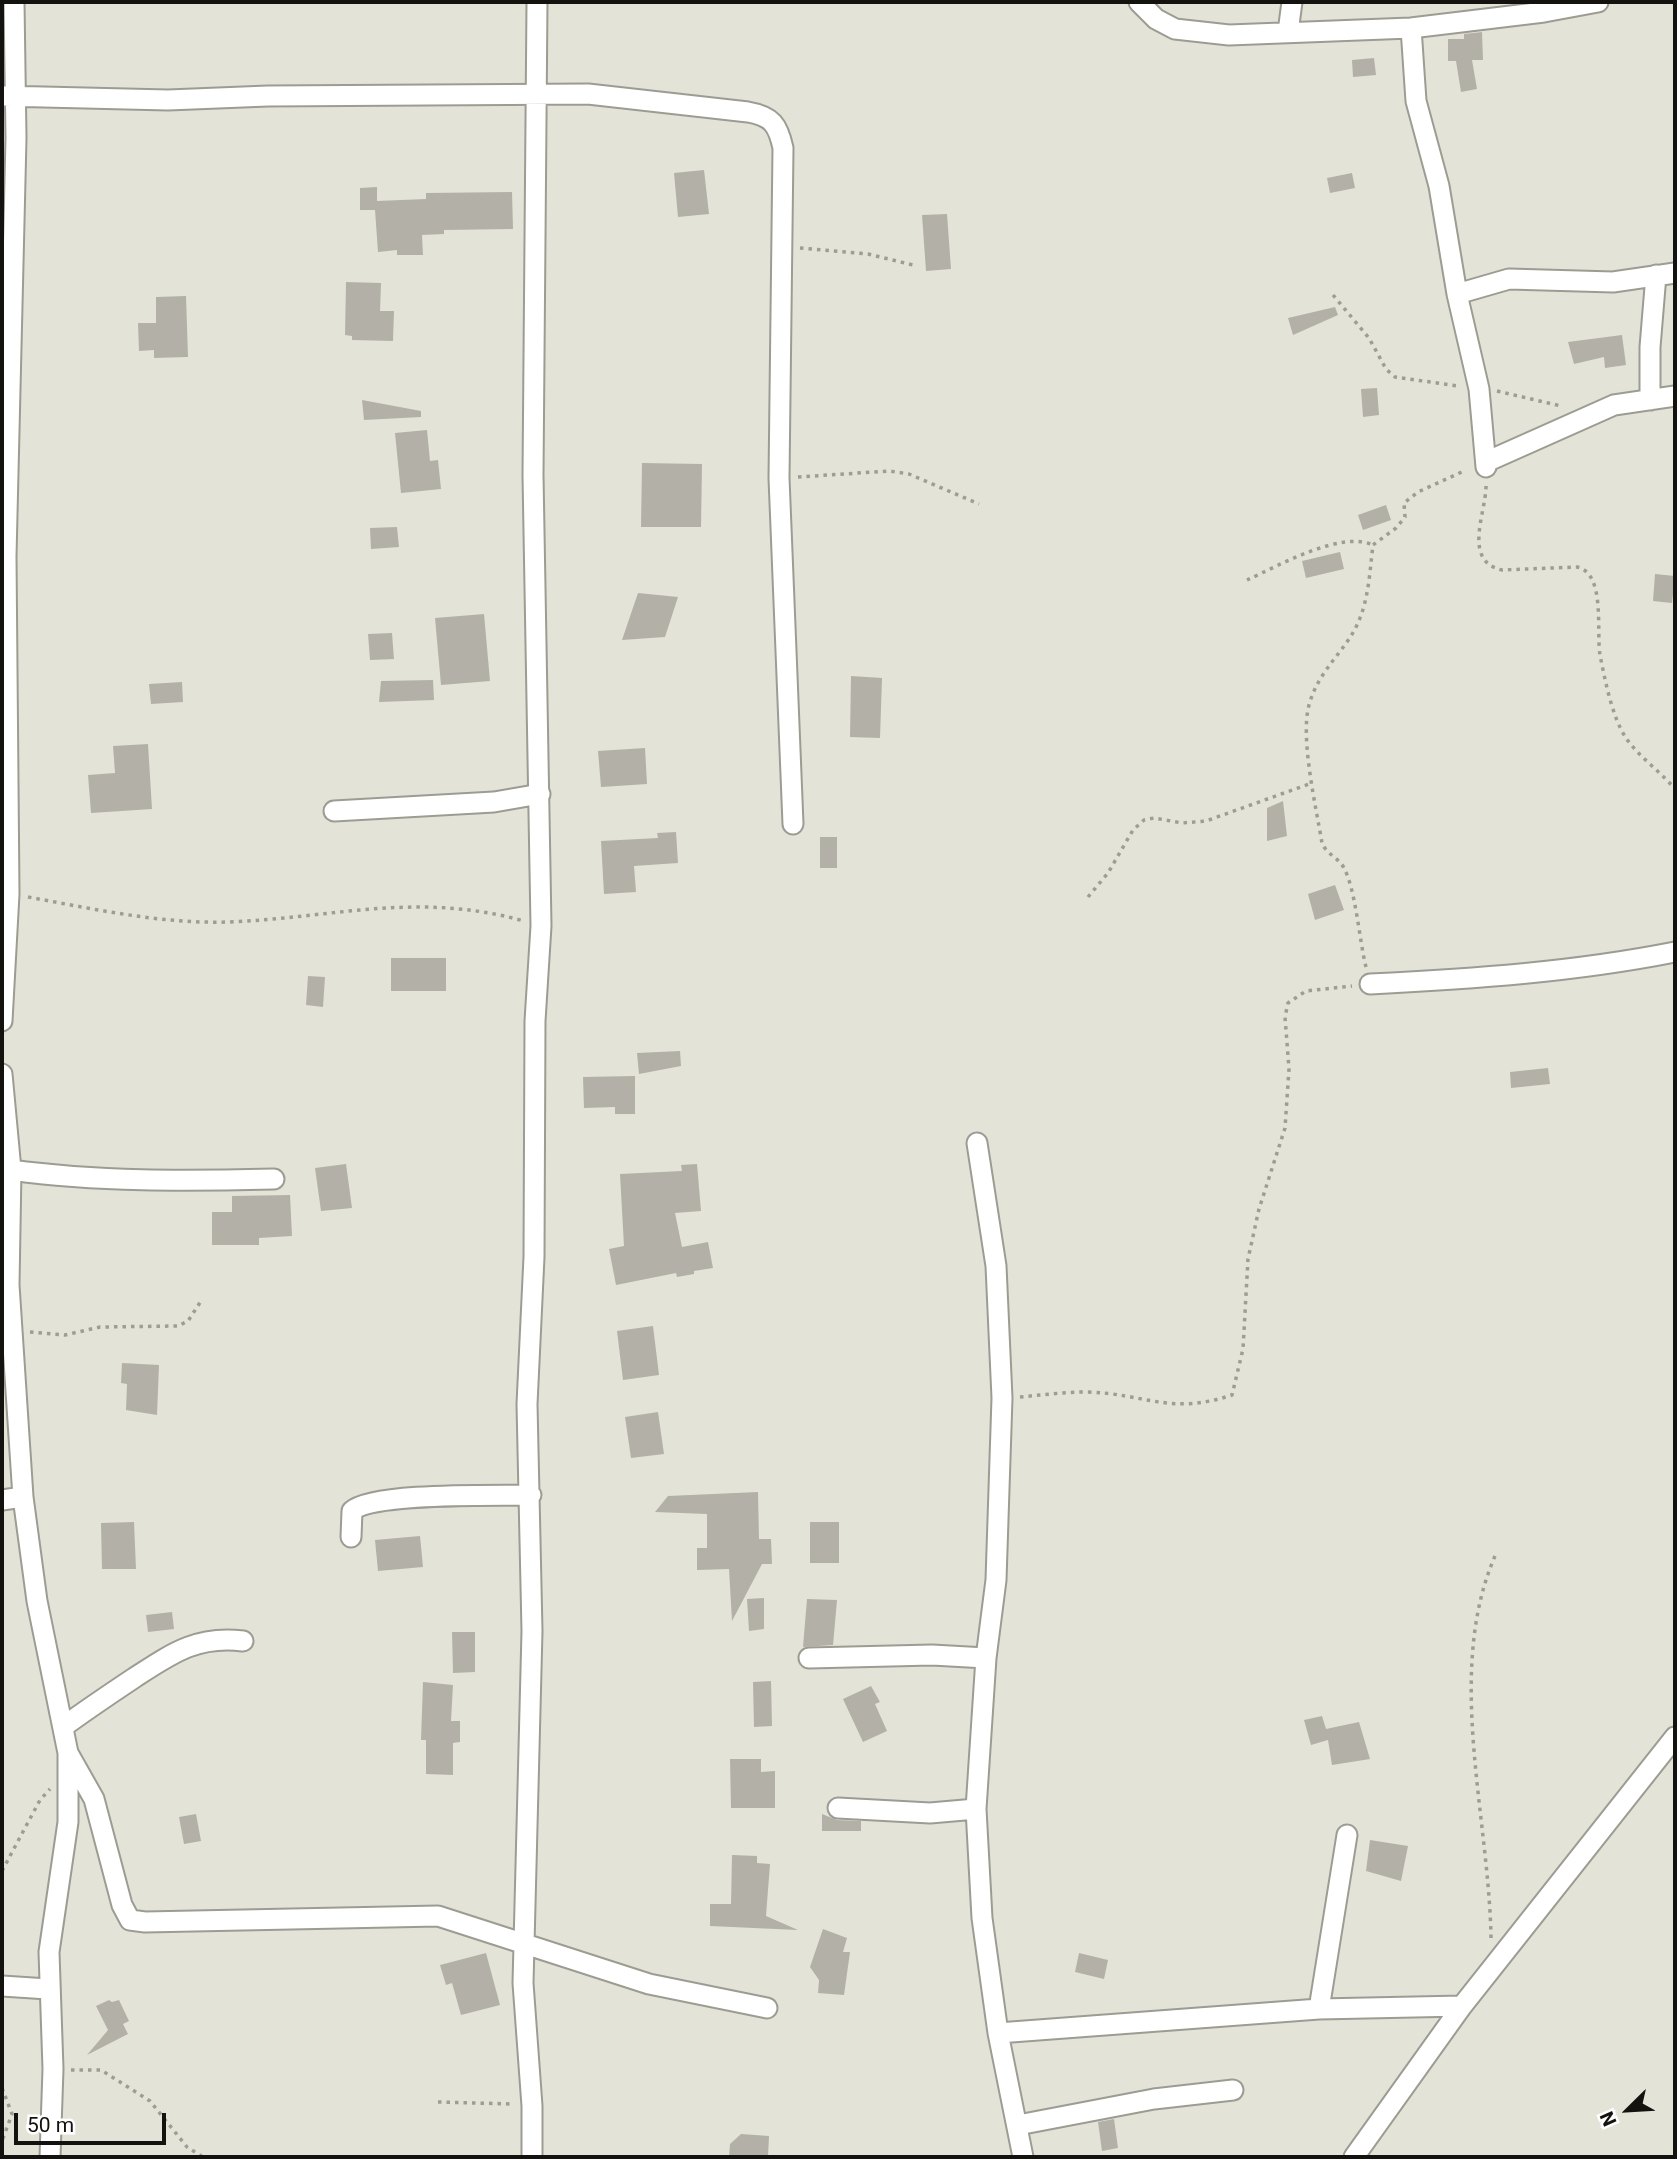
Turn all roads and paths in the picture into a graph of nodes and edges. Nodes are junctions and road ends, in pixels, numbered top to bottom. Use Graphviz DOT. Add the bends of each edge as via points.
graph roads {
  1 [pos="14,2"];
  2 [pos="537,2"];
  3 [pos="1139,2"];
  4 [pos="1292,2"];
  5 [pos="1598,2"];
  6 [pos="1543,7"];
  7 [pos="1411,28"];
  8 [pos="1289,32"];
  9 [pos="8,96"];
  10 [pos="534,96"];
  11 [pos="780,246"];
  12 [pos="913,265"];
  13 [pos="1666,274"];
  14 [pos="1457,294"];
  15 [pos="1333,295"];
  16 [pos="6,360"];
  17 [pos="1479,389"];
  18 [pos="1675,396"];
  19 [pos="1650,400"];
  20 [pos="1590,413"];
  21 [pos="1486,462"];
  22 [pos="779,478"];
  23 [pos="979,504"];
  24 [pos="1373,545"];
  25 [pos="4,556"];
  26 [pos="1247,580"];
  27 [pos="1312,783"];
  28 [pos="1675,789"];
  29 [pos="540,794"];
  30 [pos="334,811"];
  31 [pos="793,824"];
  32 [pos="9,894"];
  33 [pos="1088,897"];
  34 [pos="541,926"];
  35 [pos="1675,952"];
  36 [pos="1370,984"];
  37 [pos="2,1021"];
  38 [pos="2,1074"];
  39 [pos="977,1143"];
  40 [pos="11,1170"];
  41 [pos="274,1179"];
  42 [pos="201,1301"];
  43 [pos="14,1331"];
  44 [pos="1002,1398"];
  45 [pos="531,1495"];
  46 [pos="23,1497"];
  47 [pos="2,1500"];
  48 [pos="351,1537"];
  49 [pos="1495,1556"];
  50 [pos="243,1641"];
  51 [pos="809,1658"];
  52 [pos="986,1658"];
  53 [pos="63,1727"];
  54 [pos="1675,1737"];
  55 [pos="68,1753"];
  56 [pos="67,1780"];
  57 [pos="838,1808"];
  58 [pos="976,1809"];
  59 [pos="1347,1835"];
  60 [pos="2,1871"];
  61 [pos="524,1944"];
  62 [pos="1492,1968"];
  63 [pos="2,1986"];
  64 [pos="48,1989"];
  65 [pos="1462,2006"];
  66 [pos="766,2008"];
  67 [pos="1319,2009"];
  68 [pos="998,2033"];
  69 [pos="53,2069"];
  70 [pos="2,2088"];
  71 [pos="1233,2090"];
  72 [pos="438,2102"];
  73 [pos="532,2106"];
  74 [pos="1018,2126"];
  75 [pos="2,2141"];
  76 [pos="50,2157"];
  77 [pos="204,2157"];
  78 [pos="532,2157"];
  79 [pos="1023,2157"];
  80 [pos="1354,2157"];
  1 -- 9 [label="street"];
  2 -- 10 [label="street"];
  3 -- 8 [label="street" via="1156,19 1190,32"];
  4 -- 8 [label="street"];
  5 -- 6 [label="street"];
  6 -- 7 [label="street"];
  7 -- 8 [label="street"];
  7 -- 14 [label="street" via="1416,101 1439,186"];
  9 -- 10 [label="street" via="168,100"];
  9 -- 16 [label="street"];
  10 -- 11 [label="street" via="588,94 762,114 779,128 783,148"];
  10 -- 29 [label="street" via="533,475"];
  11 -- 12 [label="path" via="868,254"];
  11 -- 22 [label="street"];
  13 -- 14 [label="street" via="1612,282 1509,279"];
  13 -- 19 [label="street" via="1650,337"];
  14 -- 17 [label="street"];
  15 -- 17 [label="path" via="1395,377"];
  16 -- 25 [label="street"];
  17 -- 20 [label="path"];
  17 -- 21 [label="street"];
  18 -- 19 [label="street"];
  19 -- 20 [label="street"];
  20 -- 21 [label="street"];
  21 -- 24 [label="path" via="1404,503 1405,517"];
  21 -- 28 [label="path" via="1479,543 1483,556 1490,566 1502,570 1577,567 1592,575 1601,656 1621,729"];
  22 -- 23 [label="path" via="899,472 925,478"];
  22 -- 31 [label="street"];
  24 -- 26 [label="path" via="1362,540 1321,548"];
  24 -- 27 [label="path" via="1360,618 1321,676 1309,705"];
  25 -- 32 [label="street"];
  27 -- 33 [label="path" via="1206,821 1143,820"];
  27 -- 36 [label="path" via="1322,843 1344,867 1353,890"];
  29 -- 30 [label="street" via="494,802"];
  29 -- 34 [label="street"];
  32 -- 34 [label="path" via="125,915 202,922 268,920 390,905 463,909"];
  32 -- 37 [label="street"];
  34 -- 45 [label="street" via="527,1404"];
  35 -- 36 [label="street" via="1541,973"];
  36 -- 44 [label="path" via="1306,991 1288,1003 1285,1128 1248,1259 1243,1349 1232,1395 1180,1406 1087,1392"];
  38 -- 40 [label="street"];
  39 -- 44 [label="street" via="996,1266"];
  40 -- 41 [label="street" via="131,1180"];
  40 -- 43 [label="street" via="9,1285"];
  42 -- 43 [label="path" via="188,1321 178,1326 100,1327 65,1335"];
  43 -- 46 [label="street"];
  44 -- 52 [label="street" via="996,1580"];
  45 -- 48 [label="street" via="366,1504 352,1511"];
  45 -- 61 [label="street"];
  46 -- 47 [label="street"];
  46 -- 53 [label="street" via="37,1601"];
  49 -- 62 [label="path" via="1475,1635 1470,1701 1486,1842"];
  50 -- 53 [label="street" via="199,1642 171,1653"];
  51 -- 52 [label="street"];
  52 -- 58 [label="street"];
  53 -- 55 [label="street"];
  54 -- 62 [label="street"];
  55 -- 56 [label="street"];
  55 -- 61 [label="street" via="94,1800 130,1920 438,1916"];
  56 -- 60 [label="path" via="40,1800"];
  56 -- 64 [label="street" via="68,1822 57,1880"];
  57 -- 58 [label="street"];
  58 -- 68 [label="street" via="982,1918"];
  59 -- 67 [label="street"];
  61 -- 66 [label="street" via="649,1983"];
  61 -- 73 [label="street"];
  62 -- 65 [label="street"];
  63 -- 64 [label="street"];
  64 -- 69 [label="street"];
  65 -- 67 [label="street"];
  65 -- 80 [label="street"];
  67 -- 68 [label="street"];
  68 -- 74 [label="street"];
  69 -- 76 [label="street"];
  69 -- 77 [label="path" via="101,2070 156,2106 187,2147"];
  70 -- 75 [label="path" via="12,2114"];
  71 -- 74 [label="street" via="1154,2099"];
  72 -- 73 [label="path"];
  73 -- 78 [label="street"];
  74 -- 79 [label="street"];
}
